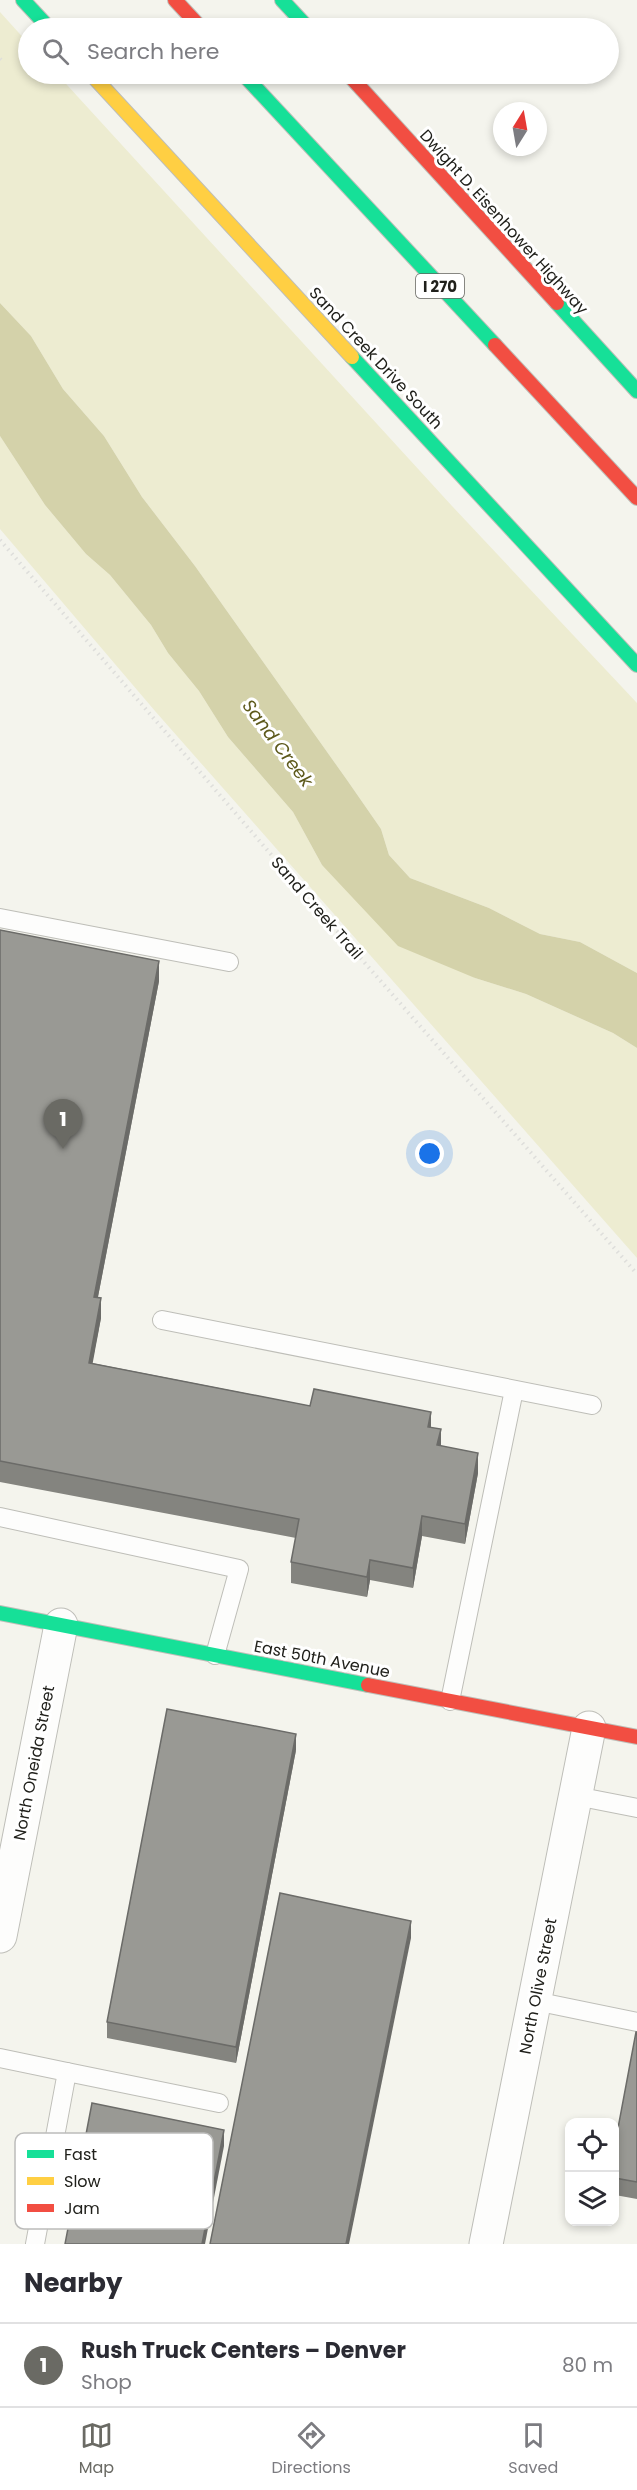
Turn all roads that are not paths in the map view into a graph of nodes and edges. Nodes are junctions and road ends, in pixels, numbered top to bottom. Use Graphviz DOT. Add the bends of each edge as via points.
graph roads {
  1 [pos="23,0"];
  2 [pos="175,0"];
  3 [pos="282,0"];
  4 [pos="40,18"];
  5 [pos="192,18"];
  6 [pos="299,18"];
  7 [pos="100,84"];
  8 [pos="252,84"];
  9 [pos="357,84"];
  10 [pos="637,391"];
  11 [pos="637,498"];
  12 [pos="637,665"];
  13 [pos="0,918"];
  14 [pos="229,962"];
  15 [pos="162,1320"];
  16 [pos="514,1390"];
  17 [pos="592,1406"];
  18 [pos="0,1516"];
  19 [pos="0,1613"];
  20 [pos="61,1625"];
  21 [pos="214,1655"];
  22 [pos="450,1701"];
  23 [pos="589,1728"];
  24 [pos="637,1737"];
  25 [pos="576,1796"];
  26 [pos="637,1808"];
  27 [pos="9,1839"];
  28 [pos="0,1936"];
  29 [pos="535,2001"];
  30 [pos="637,2022"];
  31 [pos="0,2058"];
  32 [pos="67,2072"];
  33 [pos="219,2103"];
  34 [pos="56,2133"];
  35 [pos="38,2229"];
  36 [pos="35,2244"];
  37 [pos="486,2244"];
  1 -- 4 [label="main road"];
  2 -- 5 [label="main road"];
  3 -- 6 [label="main road"];
  7 -- 12 [label="main road, Sand Creek Drive South"];
  8 -- 11 [label="main road, I 270"];
  9 -- 10 [label="main road, Dwight D. Eisenhower Highway"];
  13 -- 14 [label="lane"];
  15 -- 16 [label="lane"];
  16 -- 17 [label="lane"];
  16 -- 22 [label="lane"];
  18 -- 21 [label="lane" via="239,1569"];
  19 -- 20 [label="main road, East 50th Avenue"];
  20 -- 21 [label="main road, East 50th Avenue"];
  20 -- 27 [label="street, North Oneida Street"];
  21 -- 22 [label="main road, East 50th Avenue"];
  22 -- 23 [label="main road, East 50th Avenue"];
  23 -- 24 [label="main road, East 50th Avenue"];
  23 -- 25 [label="street, North Olive Street"];
  25 -- 26 [label="lane"];
  25 -- 29 [label="street, North Olive Street"];
  27 -- 28 [label="street, North Oneida Street"];
  29 -- 30 [label="lane"];
  29 -- 37 [label="street, North Olive Street"];
  31 -- 32 [label="lane"];
  32 -- 33 [label="lane"];
  32 -- 34 [label="lane"];
  35 -- 36 [label="lane"];
}
